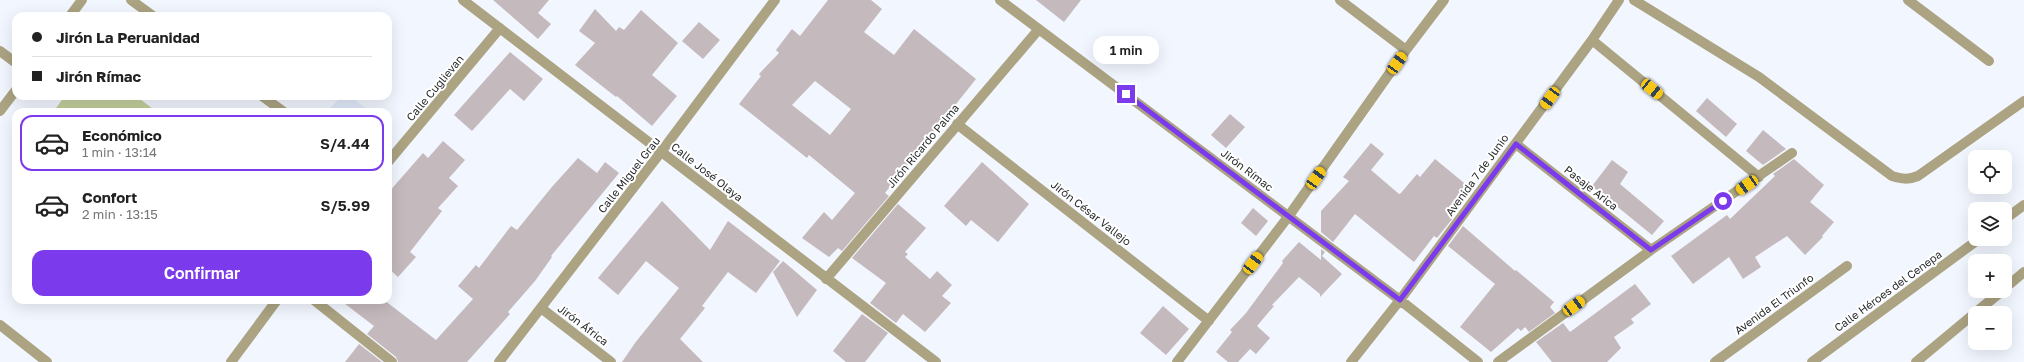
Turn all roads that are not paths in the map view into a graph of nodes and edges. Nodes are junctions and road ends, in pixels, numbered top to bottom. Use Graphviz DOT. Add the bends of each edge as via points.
graph roads {
  1 [pos="82,0"];
  2 [pos="131,0"];
  3 [pos="464,0"];
  4 [pos="775,0"];
  5 [pos="1000,0"];
  6 [pos="1340,0"];
  7 [pos="1444,0"];
  8 [pos="1619,0"];
  9 [pos="1634,0"];
  10 [pos="1908,0"];
  11 [pos="73,12"];
  12 [pos="148,12"];
  13 [pos="500,28"];
  14 [pos="1039,29"];
  15 [pos="1592,40"];
  16 [pos="0,50"];
  17 [pos="1406,50"];
  18 [pos="12,60"];
  19 [pos="1989,61"];
  20 [pos="12,95"];
  21 [pos="268,100"];
  22 [pos="2024,101"];
  23 [pos="278,108"];
  24 [pos="0,111"];
  25 [pos="957,124"];
  26 [pos="1516,144"];
  27 [pos="661,152"];
  28 [pos="1792,153"];
  29 [pos="392,157"];
  30 [pos="1759,177"];
  31 [pos="2024,205"];
  32 [pos="2012,214"];
  33 [pos="1288,217"];
  34 [pos="1969,246"];
  35 [pos="1651,250"];
  36 [pos="1847,266"];
  37 [pos="2024,272"];
  38 [pos="826,279"];
  39 [pos="2012,282"];
  40 [pos="1993,298"];
  41 [pos="1400,300"];
  42 [pos="274,304"];
  43 [pos="319,304"];
  44 [pos="1984,306"];
  45 [pos="541,308"];
  46 [pos="1968,319"];
  47 [pos="1209,321"];
  48 [pos="0,325"];
  49 [pos="923,358"];
  50 [pos="47,362"];
  51 [pos="231,362"];
  52 [pos="392,362"];
  53 [pos="499,362"];
  54 [pos="611,362"];
  55 [pos="936,362"];
  56 [pos="1177,362"];
  57 [pos="1351,362"];
  58 [pos="1478,362"];
  59 [pos="1498,362"];
  60 [pos="1715,362"];
  61 [pos="1812,362"];
  62 [pos="1916,362"];
  1 -- 11 [label="street"];
  2 -- 12 [label="street"];
  3 -- 13 [label="street, Calle José Olaya"];
  4 -- 27 [label="street, Calle Miguel Grau"];
  5 -- 14 [label="street, Jirón Rímac"];
  6 -- 17 [label="street"];
  7 -- 17 [label="street"];
  8 -- 15 [label="street, Avenida 7 de Junio"];
  9 -- 22 [label="street" via="1759,77 1892,176 1901,179 1918,176"];
  10 -- 19 [label="street"];
  13 -- 27 [label="street, Calle José Olaya"];
  13 -- 29 [label="street, Calle Cuglievan"];
  14 -- 25 [label="street, Jirón Ricardo Palma"];
  14 -- 33 [label="street, Jirón Rímac"];
  15 -- 26 [label="street, Avenida 7 de Junio"];
  15 -- 30 [label="street"];
  16 -- 18 [label="street"];
  17 -- 33 [label="street"];
  20 -- 24 [label="street"];
  21 -- 23 [label="street"];
  25 -- 38 [label="street, Jirón Ricardo Palma"];
  25 -- 47 [label="street, Jirón César Vallejo"];
  26 -- 35 [label="street, Pasaje Arica"];
  26 -- 41 [label="street, Avenida 7 de Junio"];
  27 -- 38 [label="street, Calle José Olaya"];
  27 -- 45 [label="street, Calle Miguel Grau"];
  28 -- 30 [label="street"];
  30 -- 35 [label="street"];
  31 -- 32 [label="street"];
  33 -- 41 [label="street, Jirón Rímac"];
  33 -- 47 [label="street"];
  34 -- 61 [label="street, Calle Héroes del Cenepa"];
  35 -- 59 [label="street"];
  36 -- 60 [label="street, Avenida El Triunfo"];
  37 -- 39 [label="street"];
  38 -- 49 [label="street, Calle José Olaya"];
  40 -- 44 [label="street"];
  41 -- 57 [label="street, Avenida 7 de Junio"];
  41 -- 58 [label="street, Jirón Rímac"];
  42 -- 51 [label="street"];
  43 -- 52 [label="street"];
  45 -- 53 [label="street, Calle Miguel Grau"];
  45 -- 54 [label="street, Jirón África"];
  46 -- 62 [label="street"];
  47 -- 56 [label="street"];
  48 -- 50 [label="street"];
  49 -- 55 [label="street, Calle José Olaya"];
}
